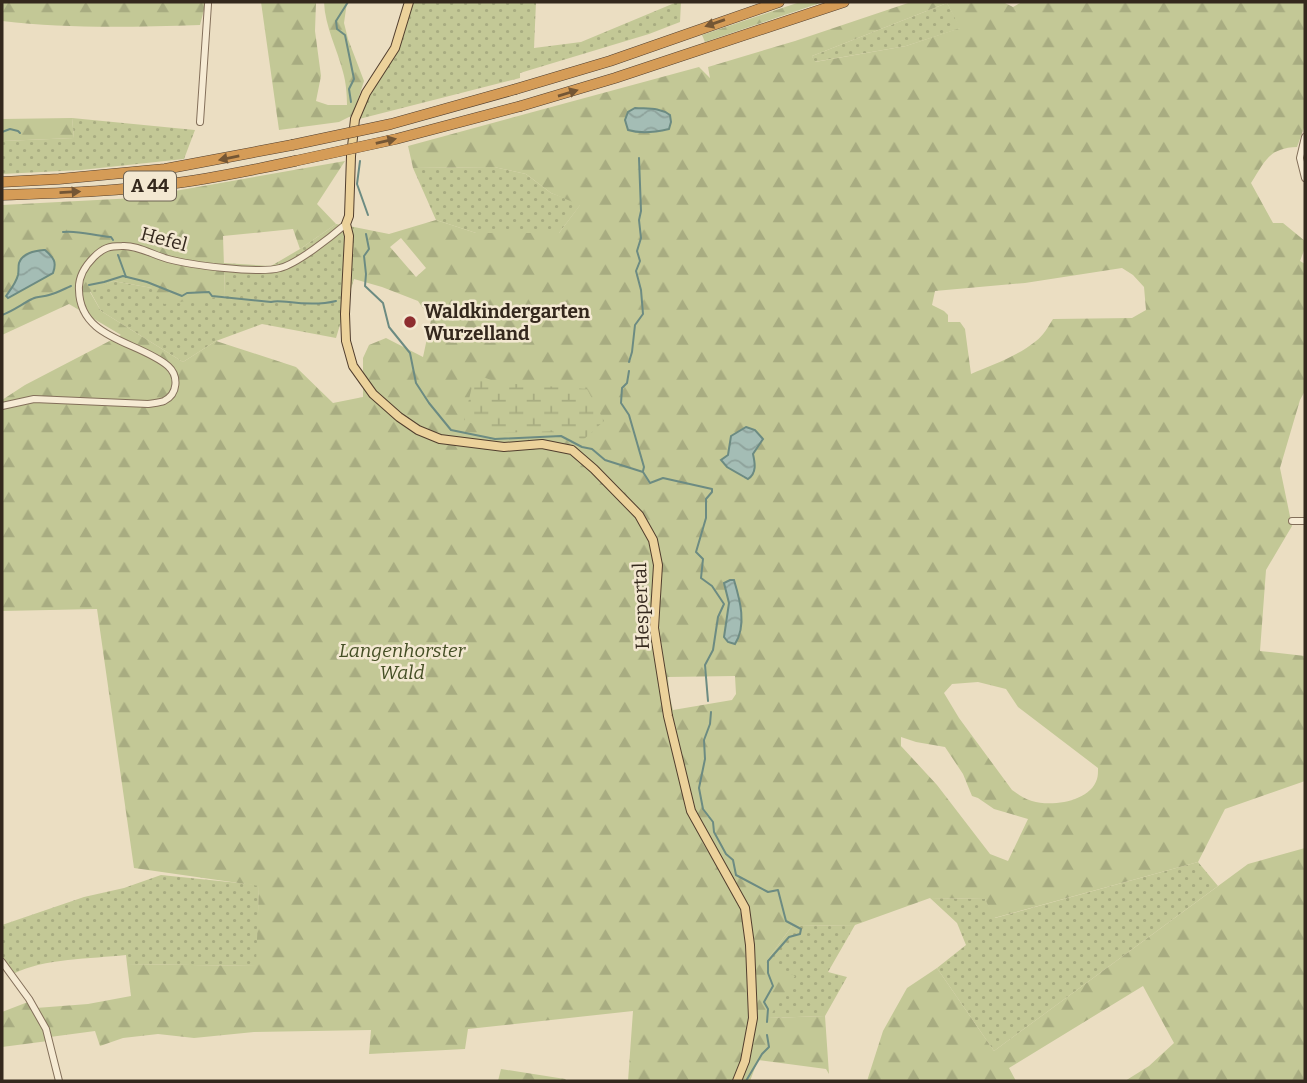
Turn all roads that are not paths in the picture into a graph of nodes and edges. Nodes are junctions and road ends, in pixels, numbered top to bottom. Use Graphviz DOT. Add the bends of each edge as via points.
graph roads {
  1 [pos="409,2"];
  2 [pos="779,2"];
  3 [pos="844,2"];
  4 [pos="208,4"];
  5 [pos="200,122"];
  6 [pos="1305,137"];
  7 [pos="1305,178"];
  8 [pos="2,182"];
  9 [pos="2,195"];
  10 [pos="346,224"];
  11 [pos="2,406"];
  12 [pos="1292,521"];
  13 [pos="1305,521"];
  14 [pos="2,962"];
  15 [pos="59,1081"];
  16 [pos="737,1081"];
  1 -- 10 [label="main road" via="395,48 355,119"];
  2 -- 8 [label="highway, A 44, one-way, bridge" via="610,61 391,124 165,169"];
  9 -- 3 [label="highway, A 44, one-way, bridge" via="129,189 203,179 396,139 581,89"];
  4 -- 5 [label="street"];
  6 -- 7 [label="street" via="1300,158"];
  10 -- 11 [label="street, Hefel" via="292,264 270,270 170,260 130,246 108,246 82,272 80,304 106,334 169,366 176,378 173,393 165,401 148,404 34,399"];
  10 -- 16 [label="main road, Hespertal" via="346,341 353,366 373,394 399,418 440,439 572,450 639,515 653,540 658,565 654,628 668,716 691,811 745,908 753,1018"];
  12 -- 13 [label="street"];
  14 -- 15 [label="street" via="46,1029"];
}
